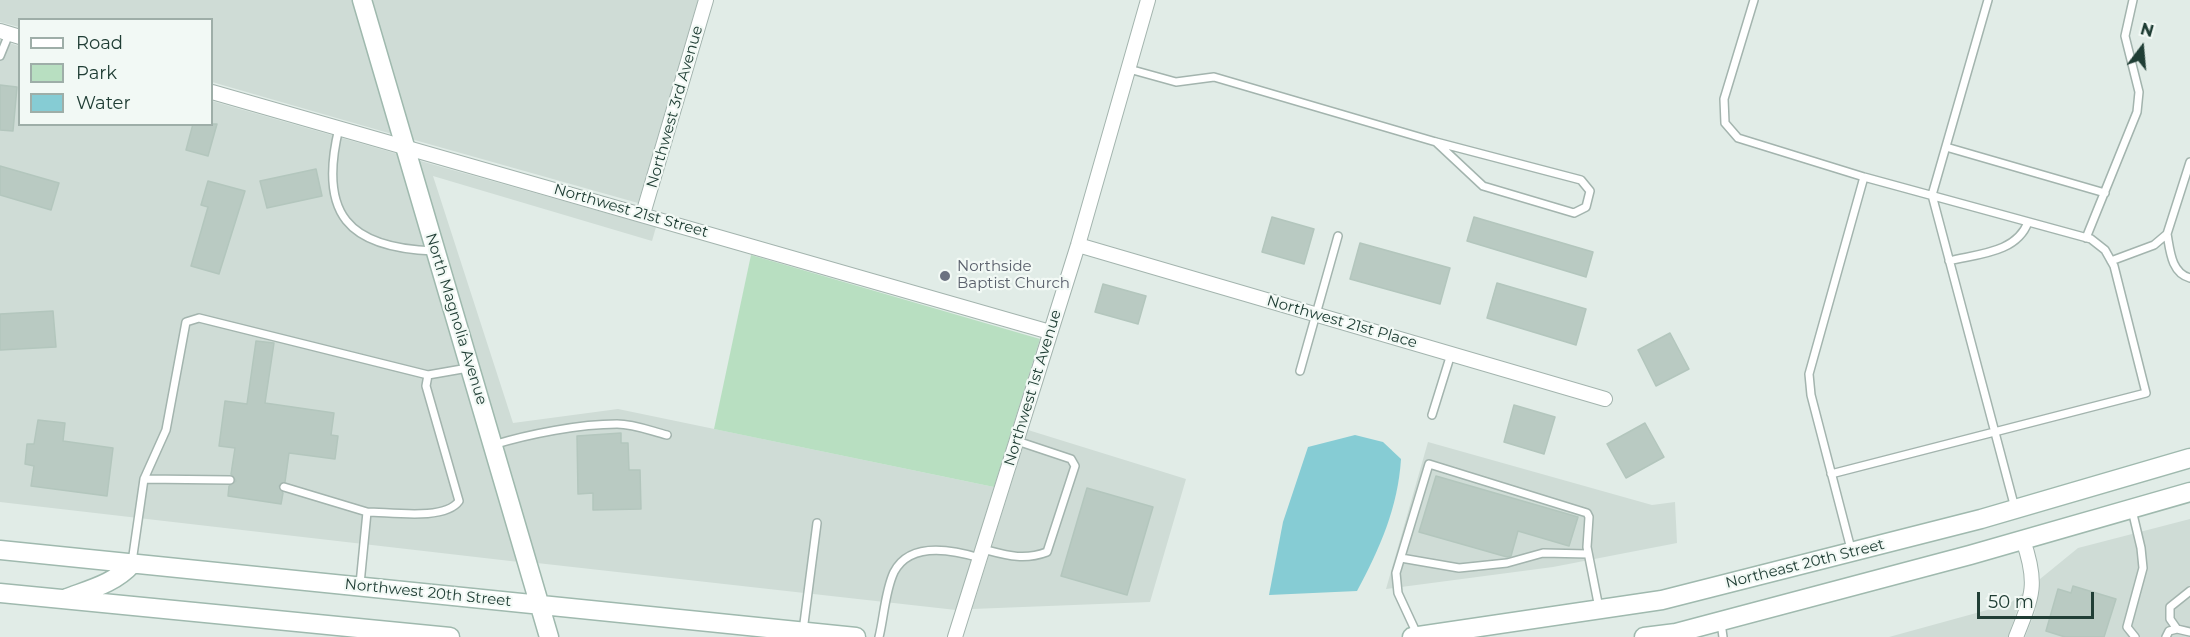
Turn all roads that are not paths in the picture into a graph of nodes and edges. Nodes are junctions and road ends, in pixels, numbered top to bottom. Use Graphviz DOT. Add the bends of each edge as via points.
graph roads {
  1 [pos="362,0"];
  2 [pos="706,0"];
  3 [pos="1148,0"];
  4 [pos="1754,0"];
  5 [pos="1988,0"];
  6 [pos="2133,0"];
  7 [pos="10,34"];
  8 [pos="0,56"];
  9 [pos="1129,69"];
  10 [pos="213,92"];
  11 [pos="339,128"];
  12 [pos="1436,142"];
  13 [pos="405,147"];
  14 [pos="1946,147"];
  15 [pos="2190,162"];
  16 [pos="1864,177"];
  17 [pos="2105,193"];
  18 [pos="1932,195"];
  19 [pos="643,214"];
  20 [pos="2028,222"];
  21 [pos="2166,234"];
  22 [pos="1338,236"];
  23 [pos="2086,238"];
  24 [pos="1078,245"];
  25 [pos="435,251"];
  26 [pos="1949,261"];
  27 [pos="2111,261"];
  28 [pos="2190,278"];
  29 [pos="1316,314"];
  30 [pos="1050,332"];
  31 [pos="1451,354"];
  32 [pos="470,367"];
  33 [pos="1299,371"];
  34 [pos="428,375"];
  35 [pos="1605,399"];
  36 [pos="1432,415"];
  37 [pos="1994,431"];
  38 [pos="667,435"];
  39 [pos="1017,441"];
  40 [pos="493,445"];
  41 [pos="2190,458"];
  42 [pos="1831,474"];
  43 [pos="144,479"];
  44 [pos="230,480"];
  45 [pos="284,486"];
  46 [pos="2190,492"];
  47 [pos="2015,508"];
  48 [pos="2132,508"];
  49 [pos="367,512"];
  50 [pos="817,523"];
  51 [pos="2023,540"];
  52 [pos="0,550"];
  53 [pos="1852,552"];
  54 [pos="982,554"];
  55 [pos="1588,554"];
  56 [pos="1401,558"];
  57 [pos="132,564"];
  58 [pos="359,586"];
  59 [pos="2190,591"];
  60 [pos="0,593"];
  61 [pos="63,599"];
  62 [pos="540,604"];
  63 [pos="1600,610"];
  64 [pos="1721,629"];
  65 [pos="2177,629"];
  66 [pos="803,631"];
  67 [pos="2190,632"];
  68 [pos="399,635"];
  69 [pos="450,637"];
  70 [pos="549,637"];
  71 [pos="856,637"];
  72 [pos="879,637"];
  73 [pos="956,637"];
  74 [pos="1412,637"];
  75 [pos="1418,637"];
  76 [pos="1644,637"];
  77 [pos="2016,637"];
  78 [pos="2134,637"];
  79 [pos="2166,637"];
  1 -- 13 [label="main road, North Magnolia Avenue"];
  2 -- 19 [label="street, Northwest 3rd Avenue"];
  3 -- 9 [label="street, Northwest 1st Avenue"];
  4 -- 16 [label="lane" via="1724,99 1725,123 1730,132 1753,144"];
  5 -- 14 [label="lane"];
  6 -- 17 [label="lane" via="2126,36 2139,92 2137,112"];
  7 -- 8 [label="lane"];
  9 -- 12 [label="lane" via="1176,82 1214,77"];
  9 -- 24 [label="street, Northwest 1st Avenue"];
  10 -- 11 [label="street, Northwest 21st Street"];
  11 -- 13 [label="street, Northwest 21st Street"];
  11 -- 25 [label="lane" via="333,179 344,218 358,234 375,242 397,249"];
  12 -- 12 [label="lane" via="1581,180 1590,191 1586,207 1574,213 1483,186"];
  13 -- 19 [label="street, Northwest 21st Street"];
  13 -- 25 [label="main road, North Magnolia Avenue"];
  14 -- 17 [label="lane"];
  14 -- 18 [label="lane"];
  15 -- 21 [label="lane"];
  16 -- 18 [label="lane"];
  16 -- 42 [label="lane" via="1809,374"];
  17 -- 23 [label="lane"];
  18 -- 20 [label="lane"];
  18 -- 26 [label="lane"];
  19 -- 30 [label="street, Northwest 21st Street"];
  20 -- 23 [label="lane"];
  20 -- 26 [label="lane" via="2017,240 2007,247"];
  21 -- 27 [label="lane" via="2154,245"];
  21 -- 28 [label="lane" via="2173,264 2183,277"];
  22 -- 29 [label="lane"];
  23 -- 27 [label="lane" via="2104,250"];
  24 -- 29 [label="street, Northwest 21st Place"];
  24 -- 30 [label="street, Northwest 1st Avenue"];
  25 -- 32 [label="main road, North Magnolia Avenue"];
  26 -- 37 [label="lane"];
  27 -- 37 [label="lane" via="2146,393"];
  29 -- 31 [label="street, Northwest 21st Place"];
  29 -- 33 [label="lane"];
  30 -- 39 [label="street, Northwest 1st Avenue"];
  31 -- 35 [label="street, Northwest 21st Place"];
  31 -- 36 [label="lane"];
  32 -- 34 [label="lane"];
  32 -- 40 [label="main road, North Magnolia Avenue"];
  34 -- 43 [label="lane" via="199,318 186,322 166,430"];
  34 -- 49 [label="lane" via="426,386 459,501 442,514"];
  37 -- 42 [label="lane"];
  37 -- 47 [label="lane"];
  38 -- 40 [label="lane" via="617,424 525,435"];
  39 -- 54 [label="street, Northwest 1st Avenue"];
  39 -- 54 [label="lane" via="1071,459 1075,466 1047,552 1030,558"];
  40 -- 62 [label="main road, North Magnolia Avenue"];
  41 -- 47 [label="main road, Northeast 20th Street"];
  42 -- 53 [label="lane"];
  43 -- 44 [label="lane"];
  43 -- 57 [label="lane"];
  45 -- 49 [label="lane"];
  46 -- 48 [label="main road"];
  47 -- 51 [label="main road"];
  47 -- 53 [label="main road, Northeast 20th Street"];
  48 -- 51 [label="main road"];
  48 -- 78 [label="lane" via="2143,568 2127,627"];
  49 -- 58 [label="lane"];
  50 -- 66 [label="lane"];
  51 -- 64 [label="main road"];
  51 -- 77 [label="street" via="2033,570 2028,609"];
  52 -- 57 [label="main road, Northwest 20th Street"];
  53 -- 63 [label="main road, Northeast 20th Street" via="1662,600"];
  54 -- 72 [label="lane" via="933,550 903,561 893,575"];
  54 -- 73 [label="street, Northwest 1st Avenue"];
  55 -- 56 [label="lane" via="1543,553 1507,563 1459,568"];
  55 -- 56 [label="lane" via="1587,513 1429,464"];
  55 -- 63 [label="lane"];
  56 -- 75 [label="lane" via="1396,573 1398,593"];
  57 -- 58 [label="main road, Northwest 20th Street"];
  57 -- 61 [label="main road" via="108,583"];
  58 -- 62 [label="main road, Northwest 20th Street"];
  59 -- 65 [label="lane" via="2170,607 2170,619"];
  60 -- 61 [label="main road"];
  61 -- 68 [label="main road"];
  62 -- 66 [label="main road, Northwest 20th Street"];
  62 -- 70 [label="main road, North Magnolia Avenue"];
  63 -- 75 [label="main road, Northeast 20th Street"];
  64 -- 76 [label="main road"];
  65 -- 67 [label="lane"];
  65 -- 79 [label="lane" via="2169,631"];
  66 -- 71 [label="main road, Northwest 20th Street"];
  68 -- 69 [label="main road"];
  74 -- 75 [label="main road, Northeast 20th Street"];
}
